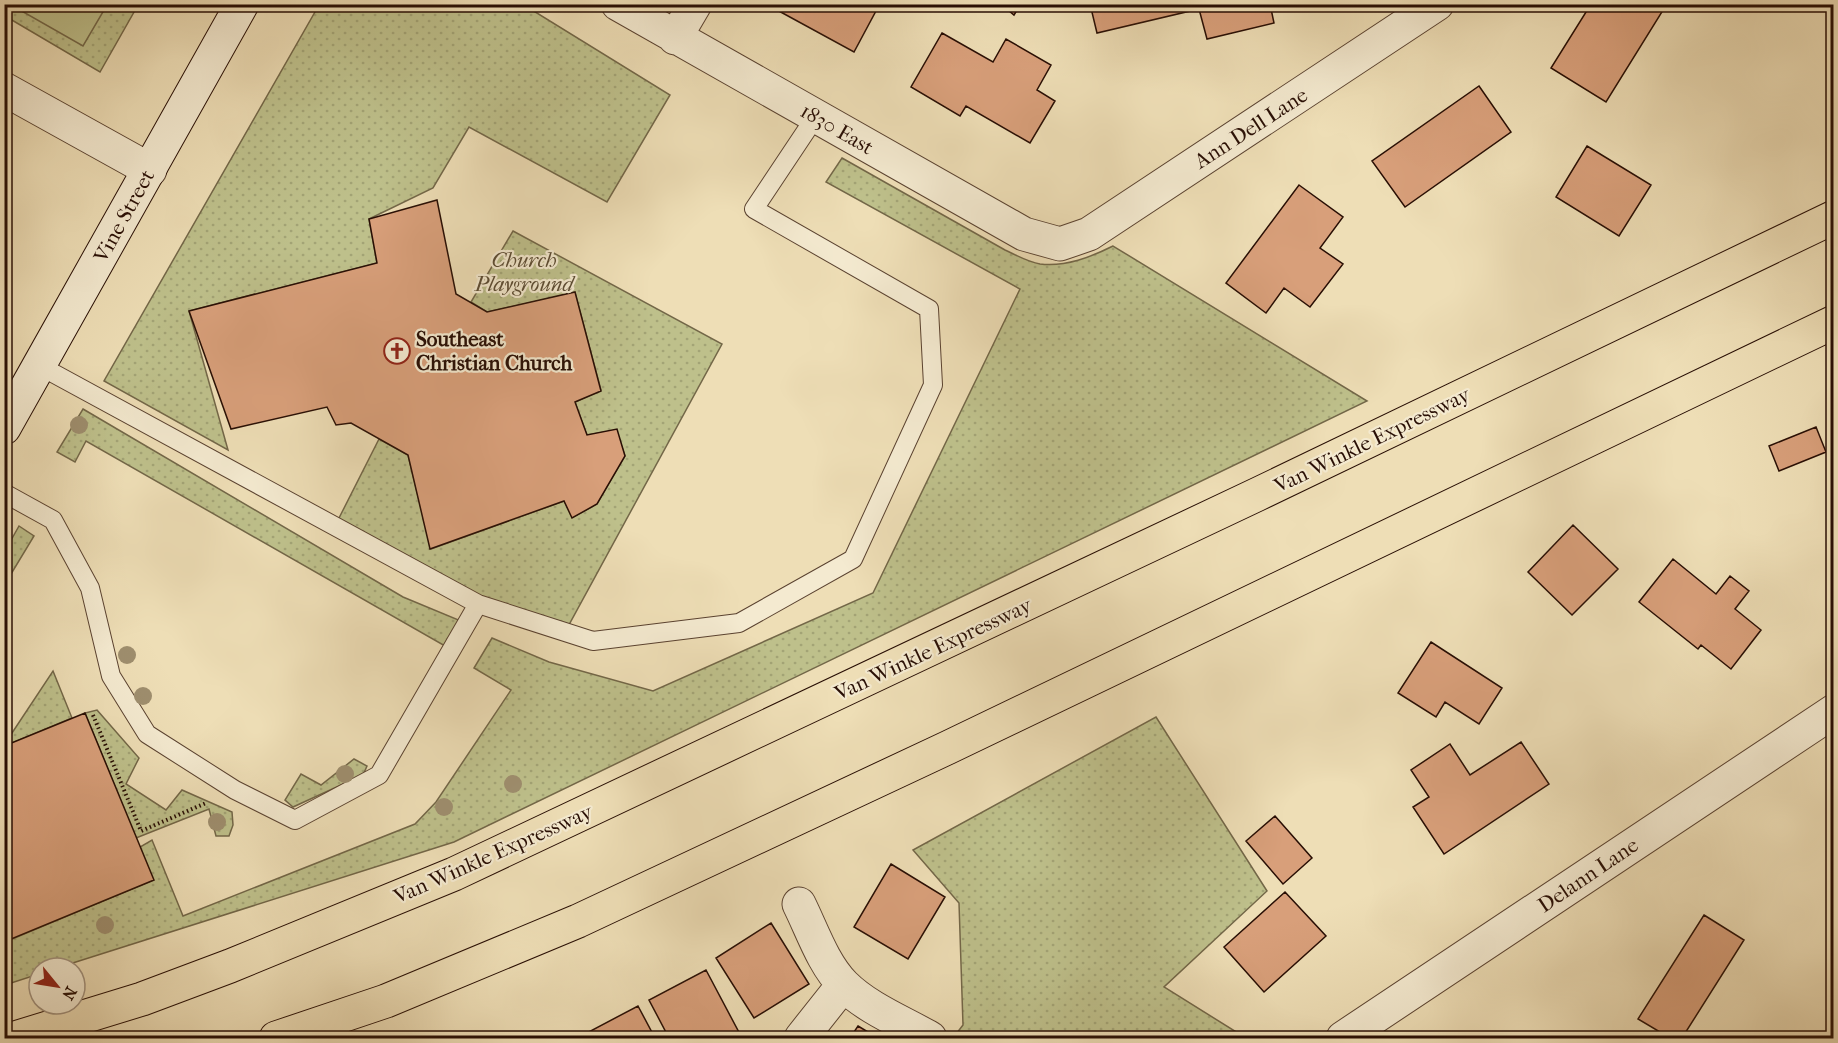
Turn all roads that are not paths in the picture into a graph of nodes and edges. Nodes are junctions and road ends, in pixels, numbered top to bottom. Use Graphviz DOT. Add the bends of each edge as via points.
graph roads {
  1 [pos="242,4"];
  2 [pos="618,4"];
  3 [pos="695,4"];
  4 [pos="1437,4"];
  5 [pos="675,38"];
  6 [pos="4,88"];
  7 [pos="816,116"];
  8 [pos="150,170"];
  9 [pos="1833,217"];
  10 [pos="1060,244"];
  11 [pos="1833,322"];
  12 [pos="40,366"];
  13 [pos="4,428"];
  14 [pos="4,493"];
  15 [pos="478,604"];
  16 [pos="1833,711"];
  17 [pos="799,904"];
  18 [pos="843,985"];
  19 [pos="15,1038"];
  20 [pos="276,1038"];
  21 [pos="801,1038"];
  22 [pos="930,1038"];
  23 [pos="1343,1038"];
  1 -- 8 [label="street, Vine Street"];
  2 -- 5 [label="street, 1830 East"];
  3 -- 5 [label="street"];
  4 -- 10 [label="street, Ann Dell Lane" via="1089,234"];
  5 -- 7 [label="street, 1830 East"];
  6 -- 8 [label="street"];
  7 -- 10 [label="street, 1830 East" via="1024,234"];
  7 -- 15 [label="lane" via="754,209 929,309 933,385 853,559 739,623 683,630 593,640"];
  8 -- 12 [label="street, Vine Street"];
  9 -- 19 [label="main road, Van Winkle Expressway" via="1246,501 454,874 142,999"];
  11 -- 20 [label="main road" via="578,921 386,1001"];
  12 -- 13 [label="street, Vine Street"];
  12 -- 15 [label="lane"];
  14 -- 15 [label="lane" via="53,520 90,588 111,676 147,734 235,790 295,820 379,775"];
  16 -- 23 [label="street, Delann Lane"];
  17 -- 18 [label="street"];
  18 -- 21 [label="street"];
  18 -- 22 [label="street"];
}
